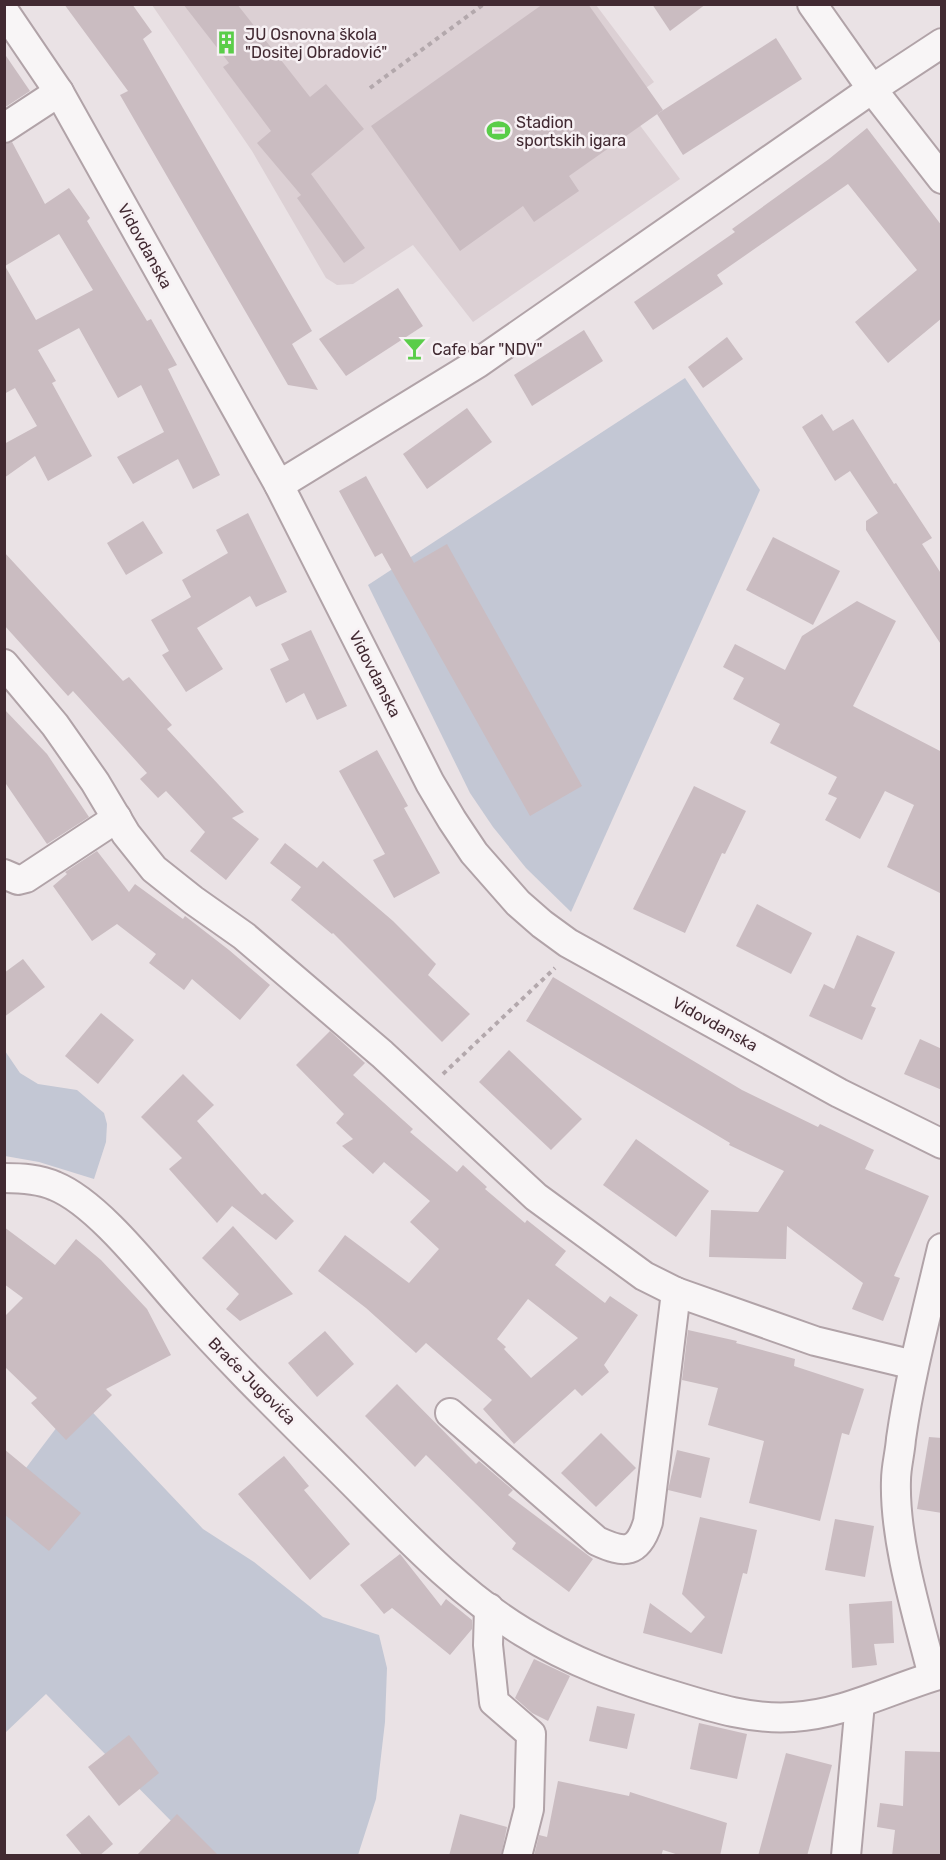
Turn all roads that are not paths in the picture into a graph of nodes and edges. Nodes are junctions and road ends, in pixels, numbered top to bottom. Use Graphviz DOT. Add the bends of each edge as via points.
graph roads {
  1 [pos="812,4"];
  2 [pos="4,10"];
  3 [pos="942,43"];
  4 [pos="872,89"];
  5 [pos="58,92"];
  6 [pos="4,128"];
  7 [pos="942,179"];
  8 [pos="279,485"];
  9 [pos="4,664"];
  10 [pos="117,819"];
  11 [pos="4,874"];
  12 [pos="942,1144"];
  13 [pos="4,1178"];
  14 [pos="942,1248"];
  15 [pos="676,1292"];
  16 [pos="914,1365"];
  17 [pos="450,1413"];
  18 [pos="489,1608"];
  19 [pos="937,1675"];
  20 [pos="860,1703"];
  21 [pos="517,1856"];
  22 [pos="846,1856"];
  1 -- 4 [label="street"];
  2 -- 5 [label="street, Vidovdanska"];
  3 -- 4 [label="street"];
  4 -- 7 [label="street"];
  4 -- 8 [label="street" via="478,363"];
  5 -- 6 [label="street"];
  5 -- 8 [label="street, Vidovdanska"];
  8 -- 12 [label="street, Vidovdanska" via="436,792 474,853 518,903 568,943 839,1093"];
  9 -- 10 [label="street" via="55,725"];
  10 -- 11 [label="street" via="26,878 18,880"];
  10 -- 15 [label="street" via="154,869 244,936 364,1039 536,1197 644,1276"];
  13 -- 18 [label="street, Braće Jugovića" via="31,1179 74,1195 403,1534"];
  14 -- 16 [label="street"];
  15 -- 16 [label="street" via="815,1341"];
  15 -- 17 [label="street" via="648,1522 643,1539 632,1549 616,1550 597,1541"];
  16 -- 19 [label="street" via="896,1479 897,1509 910,1585"];
  18 -- 20 [label="street, Braće Jugovića" via="551,1648 617,1679 724,1711 793,1718"];
  18 -- 21 [label="street" via="494,1702 531,1734 529,1809"];
  19 -- 20 [label="street, Braće Jugovića"];
  20 -- 22 [label="street"];
}
